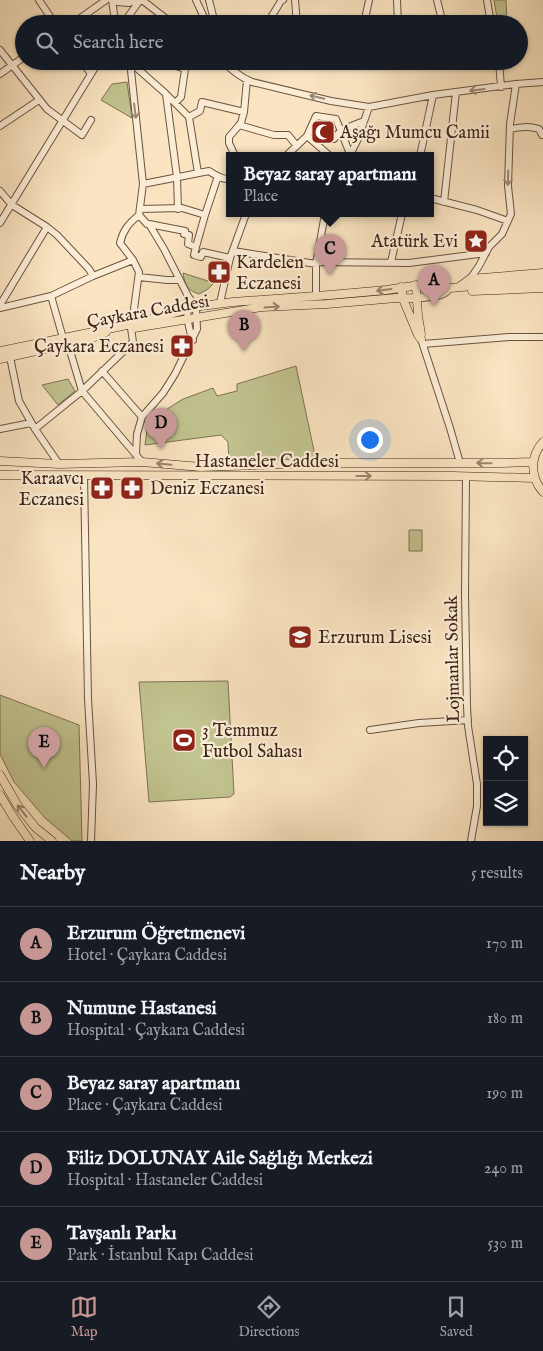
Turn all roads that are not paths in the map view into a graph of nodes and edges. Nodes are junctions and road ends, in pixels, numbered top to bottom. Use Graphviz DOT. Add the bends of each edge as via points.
graph roads {
  1 [pos="39,0"];
  2 [pos="106,0"];
  3 [pos="113,0"];
  4 [pos="140,0"];
  5 [pos="196,0"];
  6 [pos="209,0"];
  7 [pos="283,0"];
  8 [pos="295,0"];
  9 [pos="369,0"];
  10 [pos="397,0"];
  11 [pos="437,0"];
  12 [pos="487,0"];
  13 [pos="49,15"];
  14 [pos="85,15"];
  15 [pos="113,15"];
  16 [pos="129,15"];
  17 [pos="161,15"];
  18 [pos="204,15"];
  19 [pos="213,15"];
  20 [pos="272,15"];
  21 [pos="296,15"];
  22 [pos="366,15"];
  23 [pos="398,15"];
  24 [pos="441,15"];
  25 [pos="490,15"];
  26 [pos="0,50"];
  27 [pos="15,64"];
  28 [pos="12,66"];
  29 [pos="15,70"];
  30 [pos="15,70"];
  31 [pos="88,70"];
  32 [pos="94,70"];
  33 [pos="131,70"];
  34 [pos="139,70"];
  35 [pos="185,70"];
  36 [pos="231,70"];
  37 [pos="500,70"];
  38 [pos="0,74"];
  39 [pos="91,74"];
  40 [pos="246,80"];
  41 [pos="543,82"];
  42 [pos="516,84"];
  43 [pos="502,87"];
  44 [pos="456,92"];
  45 [pos="165,93"];
  46 [pos="433,95"];
  47 [pos="39,100"];
  48 [pos="175,103"];
  49 [pos="368,107"];
  50 [pos="244,112"];
  51 [pos="189,116"];
  52 [pos="91,120"];
  53 [pos="64,121"];
  54 [pos="364,122"];
  55 [pos="239,125"];
  56 [pos="0,126"];
  57 [pos="510,129"];
  58 [pos="341,130"];
  59 [pos="542,135"];
  60 [pos="310,138"];
  61 [pos="297,146"];
  62 [pos="234,152"];
  63 [pos="290,152"];
  64 [pos="326,152"];
  65 [pos="349,152"];
  66 [pos="351,152"];
  67 [pos="421,152"];
  68 [pos="198,173"];
  69 [pos="218,176"];
  70 [pos="177,177"];
  71 [pos="226,179"];
  72 [pos="143,184"];
  73 [pos="0,191"];
  74 [pos="434,199"];
  75 [pos="444,202"];
  76 [pos="12,205"];
  77 [pos="178,208"];
  78 [pos="139,212"];
  79 [pos="205,214"];
  80 [pos="245,217"];
  81 [pos="324,217"];
  82 [pos="401,217"];
  83 [pos="508,221"];
  84 [pos="0,223"];
  85 [pos="149,224"];
  86 [pos="47,227"];
  87 [pos="196,247"];
  88 [pos="233,251"];
  89 [pos="486,254"];
  90 [pos="230,258"];
  91 [pos="133,260"];
  92 [pos="391,262"];
  93 [pos="316,263"];
  94 [pos="543,273"];
  95 [pos="93,276"];
  96 [pos="139,277"];
  97 [pos="470,279"];
  98 [pos="180,280"];
  99 [pos="543,280"];
  100 [pos="416,286"];
  101 [pos="401,287"];
  102 [pos="458,287"];
  103 [pos="450,288"];
  104 [pos="543,288"];
  105 [pos="50,296"];
  106 [pos="188,296"];
  107 [pos="316,296"];
  108 [pos="418,297"];
  109 [pos="403,299"];
  110 [pos="220,303"];
  111 [pos="0,306"];
  112 [pos="196,308"];
  113 [pos="187,314"];
  114 [pos="197,317"];
  115 [pos="132,326"];
  116 [pos="106,332"];
  117 [pos="543,337"];
  118 [pos="193,340"];
  119 [pos="65,341"];
  120 [pos="422,341"];
  121 [pos="0,351"];
  122 [pos="0,355"];
  123 [pos="10,357"];
  124 [pos="0,359"];
  125 [pos="102,372"];
  126 [pos="82,391"];
  127 [pos="142,416"];
  128 [pos="31,423"];
  129 [pos="0,428"];
  130 [pos="35,429"];
  131 [pos="543,442"];
  132 [pos="136,454"];
  133 [pos="0,461"];
  134 [pos="142,462"];
  135 [pos="533,462"];
  136 [pos="460,463"];
  137 [pos="59,464"];
  138 [pos="0,475"];
  139 [pos="84,475"];
  140 [pos="466,476"];
  141 [pos="534,478"];
  142 [pos="543,492"];
  143 [pos="468,720"];
  144 [pos="370,730"];
  145 [pos="0,775"];
  146 [pos="0,795"];
  147 [pos="28,841"];
  148 [pos="52,841"];
  149 [pos="91,841"];
  150 [pos="471,841"];
  1 -- 13 [label="street"];
  2 -- 14 [label="street"];
  3 -- 4 [label="street" via="123,3"];
  3 -- 15 [label="street"];
  4 -- 16 [label="street"];
  4 -- 17 [label="street"];
  5 -- 18 [label="street"];
  6 -- 19 [label="street"];
  7 -- 20 [label="street"];
  8 -- 21 [label="street"];
  9 -- 22 [label="street"];
  10 -- 23 [label="street"];
  11 -- 24 [label="street"];
  12 -- 25 [label="street"];
  26 -- 28 [label="street"];
  27 -- 28 [label="street"];
  28 -- 29 [label="street"];
  28 -- 38 [label="street"];
  30 -- 47 [label="street"];
  31 -- 39 [label="street"];
  32 -- 39 [label="street"];
  33 -- 72 [label="street, one-way"];
  34 -- 45 [label="street"];
  35 -- 48 [label="street" via="181,96"];
  36 -- 40 [label="street"];
  37 -- 43 [label="street"];
  39 -- 53 [label="street"];
  49 -- 40 [label="street, one-way"];
  40 -- 50 [label="street"];
  41 -- 42 [label="street"];
  42 -- 43 [label="street"];
  42 -- 57 [label="street"];
  43 -- 44 [label="street, one-way"];
  44 -- 46 [label="street"];
  44 -- 75 [label="street"];
  45 -- 48 [label="street"];
  45 -- 70 [label="street"];
  46 -- 49 [label="street"];
  46 -- 67 [label="street"];
  47 -- 53 [label="street"];
  47 -- 56 [label="street"];
  48 -- 51 [label="street"];
  49 -- 54 [label="street"];
  50 -- 51 [label="street" via="202,102 200,111"];
  50 -- 55 [label="street"];
  51 -- 68 [label="street"];
  52 -- 53 [label="street" via="82,135"];
  53 -- 76 [label="street"];
  54 -- 58 [label="street"];
  54 -- 66 [label="street"];
  55 -- 61 [label="street" via="274,135 288,135"];
  55 -- 62 [label="street" via="229,137"];
  57 -- 59 [label="street" via="532,127 539,129"];
  57 -- 83 [label="street, one-way" via="508,186 511,214"];
  58 -- 60 [label="street" via="334,139"];
  58 -- 60 [label="street" via="336,119 316,116"];
  58 -- 65 [label="street"];
  60 -- 61 [label="street"];
  60 -- 64 [label="street"];
  61 -- 63 [label="street"];
  68 -- 69 [label="street" via="208,171"];
  68 -- 70 [label="street"];
  69 -- 71 [label="street"];
  69 -- 79 [label="street"];
  70 -- 72 [label="street"];
  70 -- 77 [label="street"];
  72 -- 78 [label="street"];
  73 -- 76 [label="street"];
  74 -- 75 [label="street"];
  75 -- 83 [label="street"];
  76 -- 84 [label="street"];
  76 -- 86 [label="street"];
  77 -- 78 [label="street"];
  77 -- 79 [label="street"];
  78 -- 85 [label="street"];
  78 -- 91 [label="street" via="122,233 120,243"];
  79 -- 87 [label="street"];
  80 -- 88 [label="street"];
  81 -- 93 [label="street"];
  82 -- 92 [label="street"];
  83 -- 89 [label="street"];
  85 -- 87 [label="street" via="185,231 184,234 189,235 188,244"];
  85 -- 98 [label="street"];
  86 -- 95 [label="street"];
  86 -- 111 [label="street"];
  87 -- 90 [label="street" via="194,255 201,257 203,252"];
  88 -- 90 [label="street"];
  88 -- 93 [label="street"];
  89 -- 92 [label="street"];
  89 -- 97 [label="street"];
  90 -- 110 [label="street"];
  91 -- 95 [label="street"];
  91 -- 96 [label="street"];
  92 -- 93 [label="street"];
  93 -- 107 [label="street"];
  94 -- 97 [label="main road"];
  95 -- 105 [label="street"];
  96 -- 98 [label="street"];
  96 -- 115 [label="street"];
  97 -- 102 [label="main road"];
  98 -- 106 [label="street"];
  99 -- 102 [label="main road, Çaykara Caddesi"];
  100 -- 101 [label="main road, Çaykara Caddesi"];
  100 -- 103 [label="main road, Çaykara Caddesi"];
  100 -- 108 [label="main road"];
  101 -- 107 [label="main road, Çaykara Caddesi, one-way"];
  101 -- 109 [label="main road"];
  102 -- 103 [label="main road, Çaykara Caddesi"];
  102 -- 104 [label="main road" via="473,291"];
  103 -- 108 [label="main road, Çaykara Caddesi" via="443,294"];
  105 -- 111 [label="street"];
  105 -- 119 [label="street"];
  106 -- 112 [label="street"];
  106 -- 113 [label="street"];
  107 -- 110 [label="main road, Çaykara Caddesi"];
  108 -- 109 [label="main road, Çaykara Caddesi"];
  108 -- 120 [label="main road"];
  114 -- 109 [label="main road, Çaykara Caddesi, one-way" via="262,307"];
  109 -- 120 [label="main road"];
  110 -- 112 [label="main road, Çaykara Caddesi"];
  112 -- 113 [label="main road, Çaykara Caddesi"];
  112 -- 114 [label="street"];
  113 -- 114 [label="main road, Çaykara Caddesi"];
  113 -- 115 [label="main road, Çaykara Caddesi"];
  113 -- 118 [label="street"];
  114 -- 118 [label="street"];
  115 -- 116 [label="main road, Çaykara Caddesi"];
  115 -- 119 [label="main road, Çaykara Caddesi"];
  115 -- 125 [label="street" via="132,342"];
  116 -- 119 [label="main road"];
  116 -- 122 [label="main road, Çaykara Caddesi"];
  117 -- 120 [label="street"];
  118 -- 127 [label="street" via="163,393"];
  119 -- 121 [label="main road, Çaykara Caddesi"];
  119 -- 123 [label="main road"];
  119 -- 126 [label="street"];
  120 -- 136 [label="street"];
  123 -- 124 [label="main road"];
  123 -- 128 [label="street" via="19,401"];
  125 -- 126 [label="street"];
  125 -- 127 [label="street"];
  126 -- 130 [label="street"];
  126 -- 132 [label="street"];
  127 -- 132 [label="street"];
  128 -- 129 [label="street"];
  128 -- 130 [label="street"];
  130 -- 137 [label="street"];
  131 -- 135 [label="main road"];
  132 -- 134 [label="street"];
  133 -- 137 [label="main road, Hastaneler Caddesi"];
  136 -- 134 [label="main road, Hastaneler Caddesi, one-way" via="201,467"];
  134 -- 137 [label="main road, Hastaneler Caddesi"];
  135 -- 136 [label="main road, Hastaneler Caddesi, one-way"];
  135 -- 141 [label="main road"];
  138 -- 139 [label="main road, Hastaneler Caddesi"];
  139 -- 140 [label="main road, Hastaneler Caddesi, one-way"];
  139 -- 149 [label="street" via="88,699 93,784"];
  140 -- 141 [label="main road, Hastaneler Caddesi"];
  140 -- 143 [label="street, Lojmanlar Sokak"];
  141 -- 142 [label="main road"];
  143 -- 144 [label="street"];
  143 -- 150 [label="street, Lojmanlar Sokak" via="477,784"];
  148 -- 145 [label="main road, one-way" via="18,806"];
  146 -- 147 [label="main road"];
}
